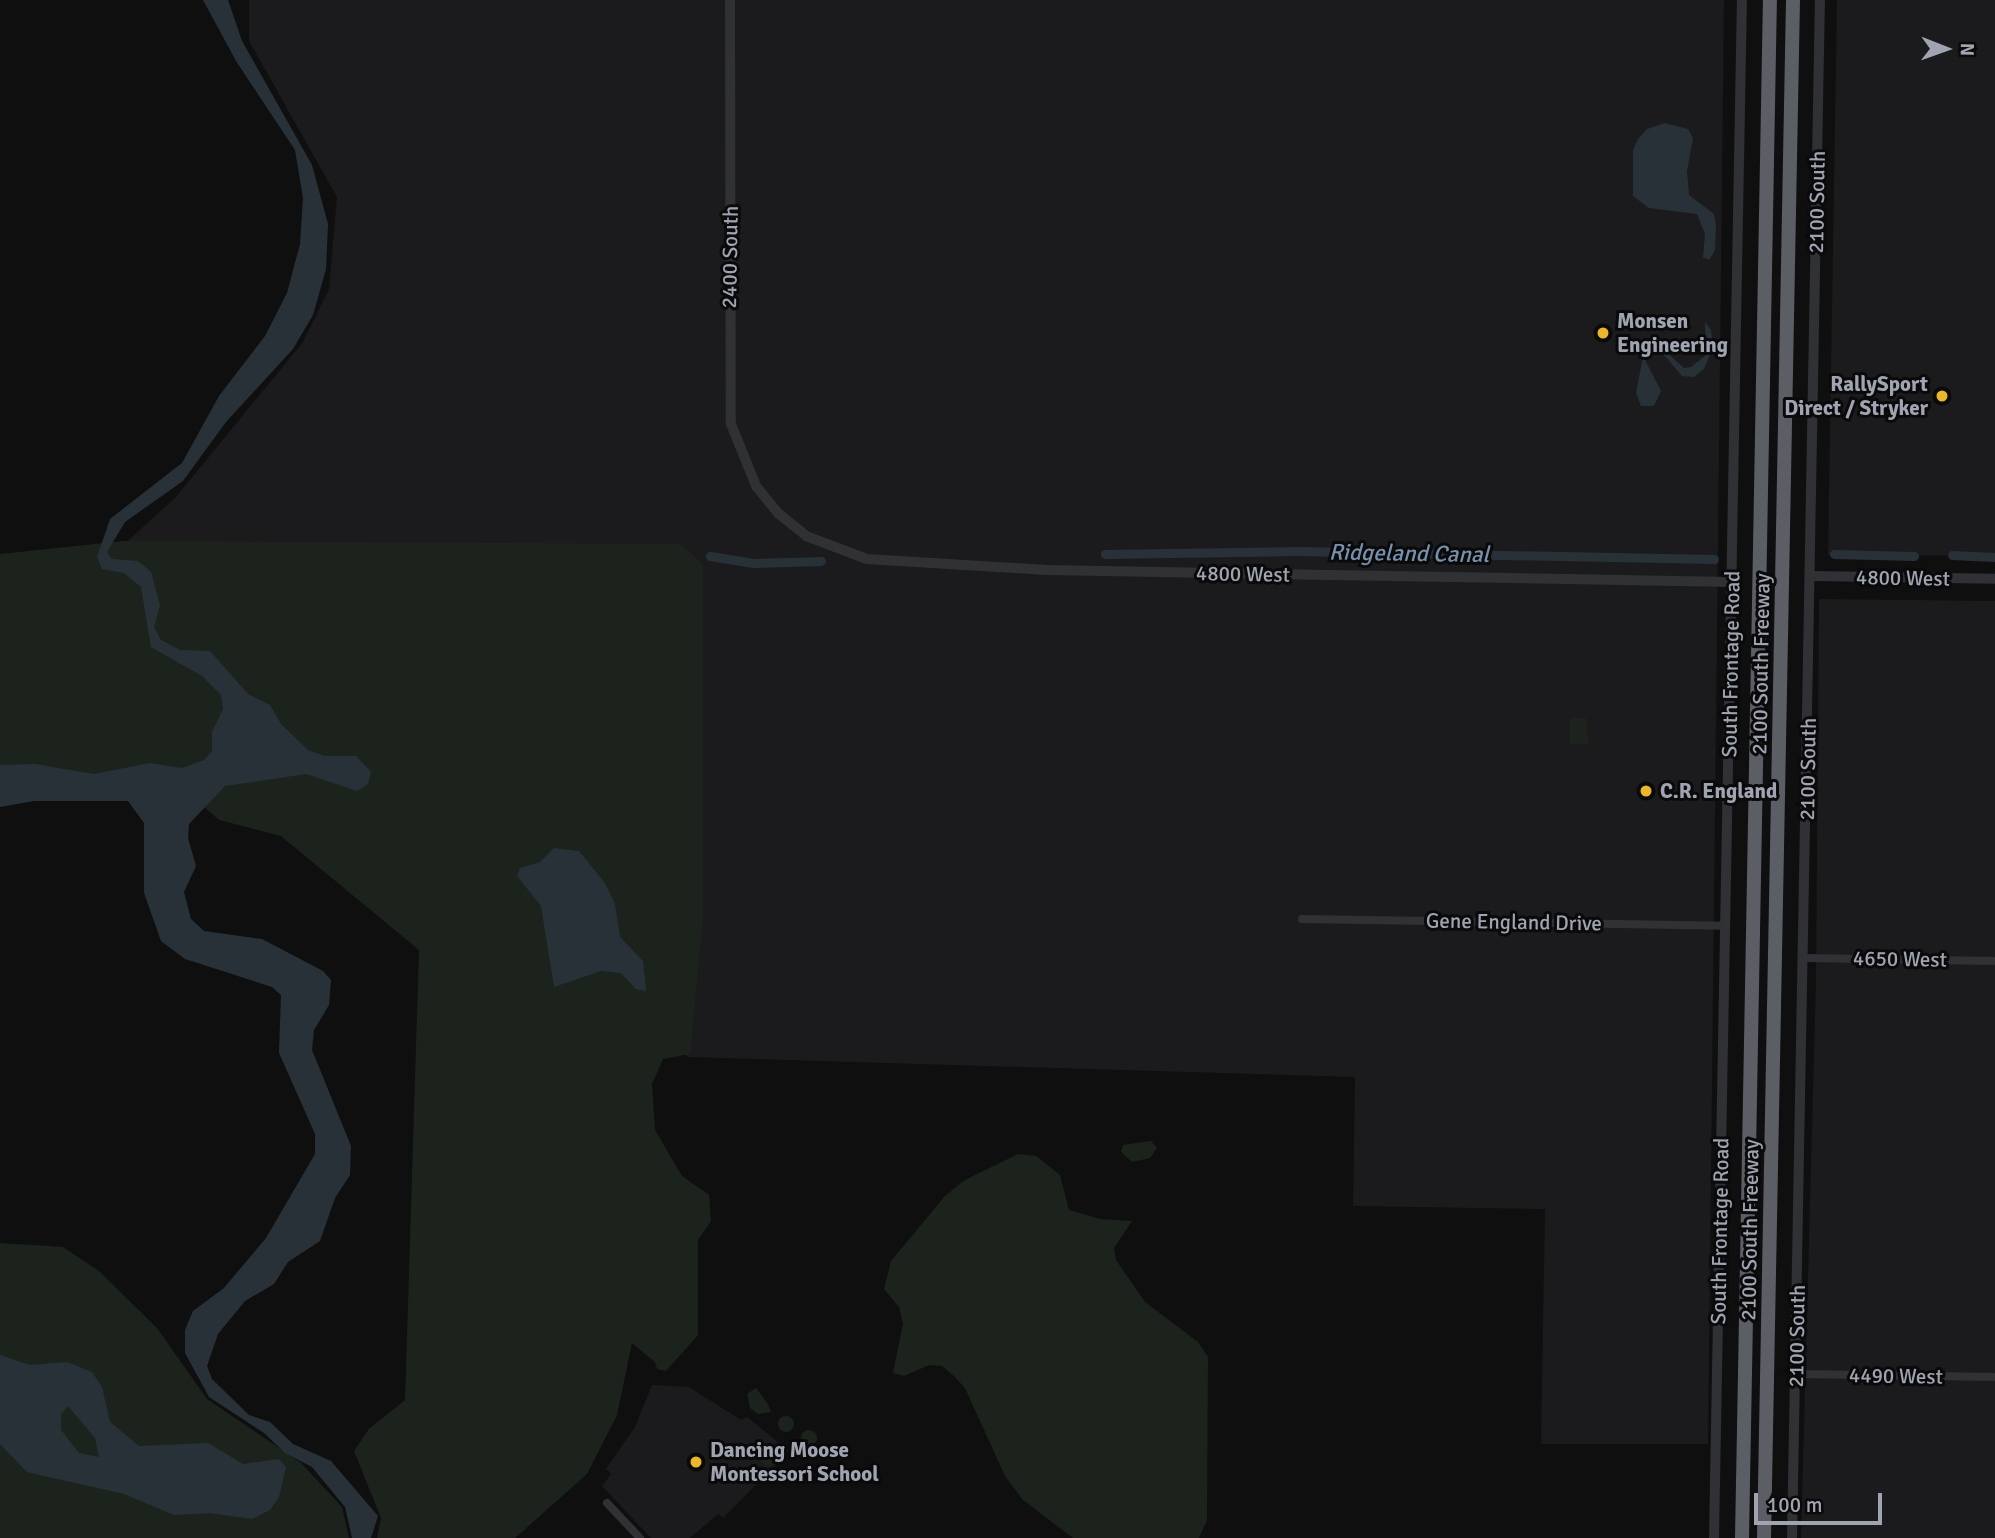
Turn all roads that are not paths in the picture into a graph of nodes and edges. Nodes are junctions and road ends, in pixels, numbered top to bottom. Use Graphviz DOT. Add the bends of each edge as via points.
graph roads {
  1 [pos="730,0"];
  2 [pos="1742,0"];
  3 [pos="1770,0"];
  4 [pos="1793,0"];
  5 [pos="1820,0"];
  6 [pos="770,504"];
  7 [pos="1812,576"];
  8 [pos="1995,579"];
  9 [pos="1733,582"];
  10 [pos="1302,919"];
  11 [pos="1726,926"];
  12 [pos="1804,958"];
  13 [pos="1995,961"];
  14 [pos="1797,1374"];
  15 [pos="1995,1377"];
  16 [pos="607,1503"];
  17 [pos="640,1538"];
  18 [pos="1714,1538"];
  19 [pos="1742,1538"];
  20 [pos="1764,1538"];
  21 [pos="1793,1538"];
  1 -- 6 [label="street, 2400 South" via="730,411 744,464"];
  2 -- 9 [label="street, South Frontage Road"];
  3 -- 19 [label="highway, 2100 South Freeway"];
  4 -- 20 [label="highway, 2100 South Freeway"];
  5 -- 7 [label="street, 2100 South"];
  6 -- 9 [label="street, 4800 West" via="819,543 879,561 1085,572"];
  7 -- 8 [label="street, 4800 West"];
  7 -- 12 [label="street, 2100 South"];
  9 -- 11 [label="street, South Frontage Road"];
  10 -- 11 [label="street, Gene England Drive"];
  11 -- 18 [label="street, South Frontage Road"];
  12 -- 13 [label="street, 4650 West"];
  12 -- 14 [label="street, 2100 South"];
  14 -- 15 [label="street, 4490 West"];
  14 -- 21 [label="street, 2100 South"];
  16 -- 17 [label="street"];
}
